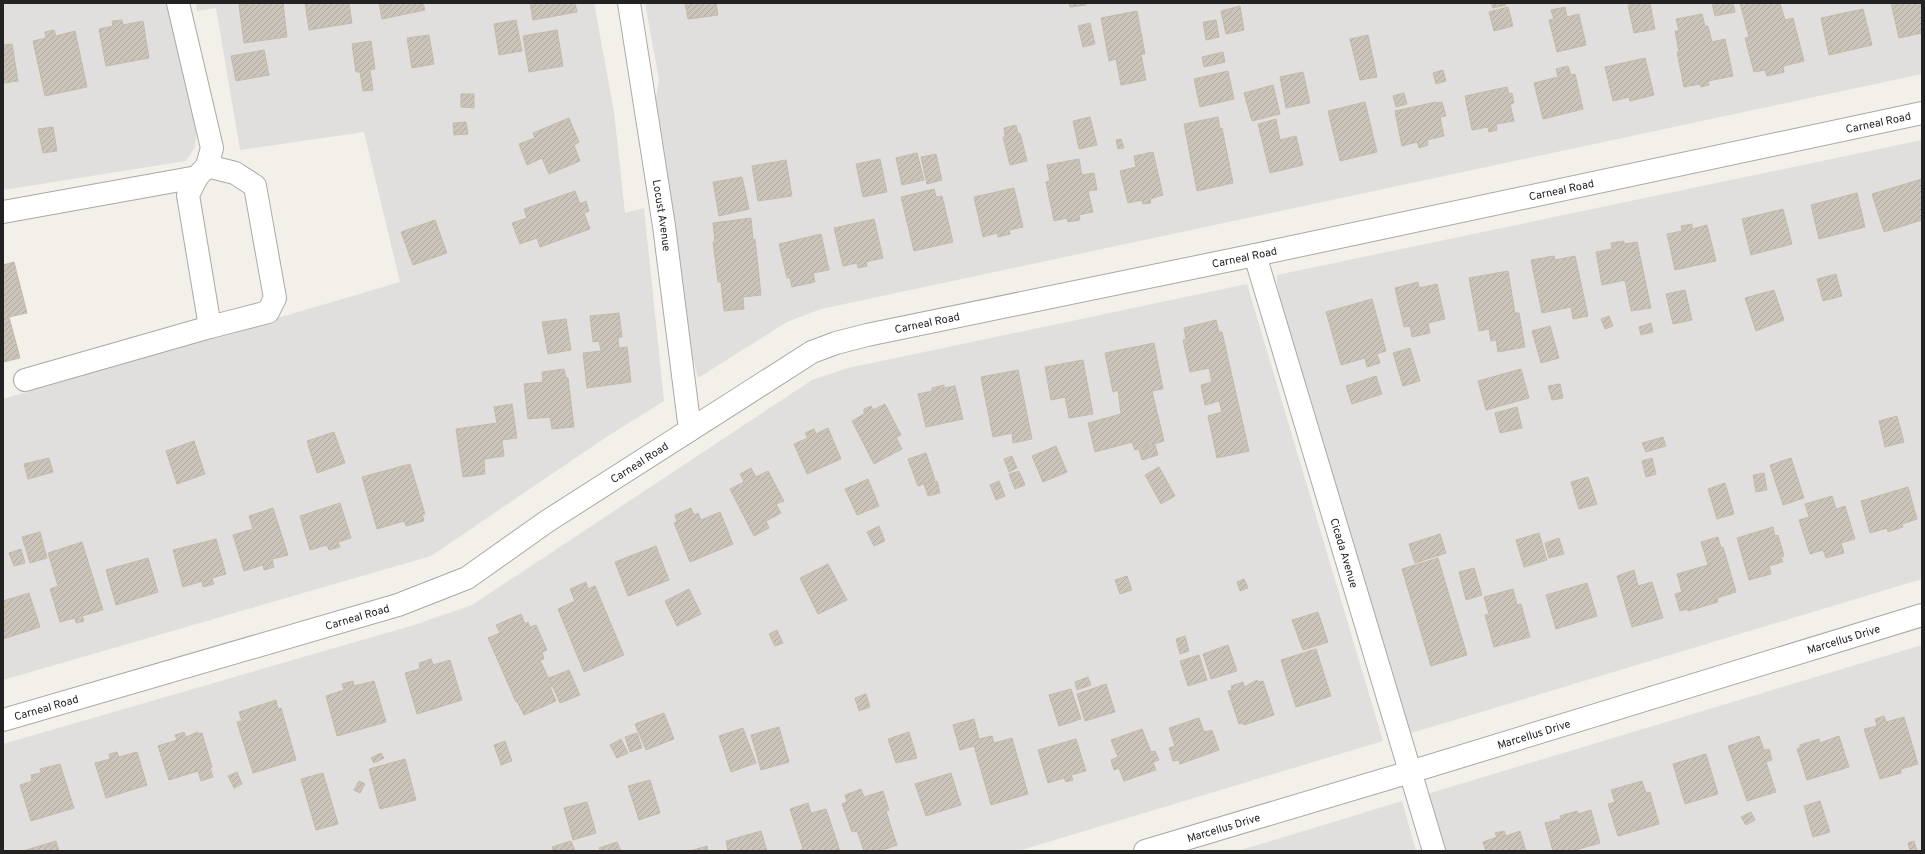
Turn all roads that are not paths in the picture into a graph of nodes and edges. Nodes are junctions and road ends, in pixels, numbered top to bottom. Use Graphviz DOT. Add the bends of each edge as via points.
graph roads {
  1 [pos="178,3"];
  2 [pos="629,3"];
  3 [pos="1922,113"];
  4 [pos="202,172"];
  5 [pos="3,212"];
  6 [pos="1255,255"];
  7 [pos="210,327"];
  8 [pos="25,380"];
  9 [pos="690,430"];
  10 [pos="1922,615"];
  11 [pos="3,720"];
  12 [pos="1410,772"];
  13 [pos="1146,851"];
  14 [pos="1434,851"];
  1 -- 4 [label="street" via="212,148"];
  2 -- 9 [label="street, Locust Avenue" via="664,226"];
  3 -- 6 [label="street, Carneal Road"];
  4 -- 5 [label="street"];
  4 -- 7 [label="street" via="188,195"];
  4 -- 7 [label="street" via="235,173 255,186 275,298 268,312"];
  6 -- 9 [label="street, Carneal Road" via="836,343 812,352"];
  6 -- 12 [label="street, Cicada Avenue"];
  7 -- 8 [label="street"];
  9 -- 11 [label="street, Carneal Road" via="546,522 467,578 440,590 398,605"];
  10 -- 12 [label="street, Marcellus Drive"];
  12 -- 13 [label="street, Marcellus Drive"];
  12 -- 14 [label="street, Cicada Avenue"];
}
